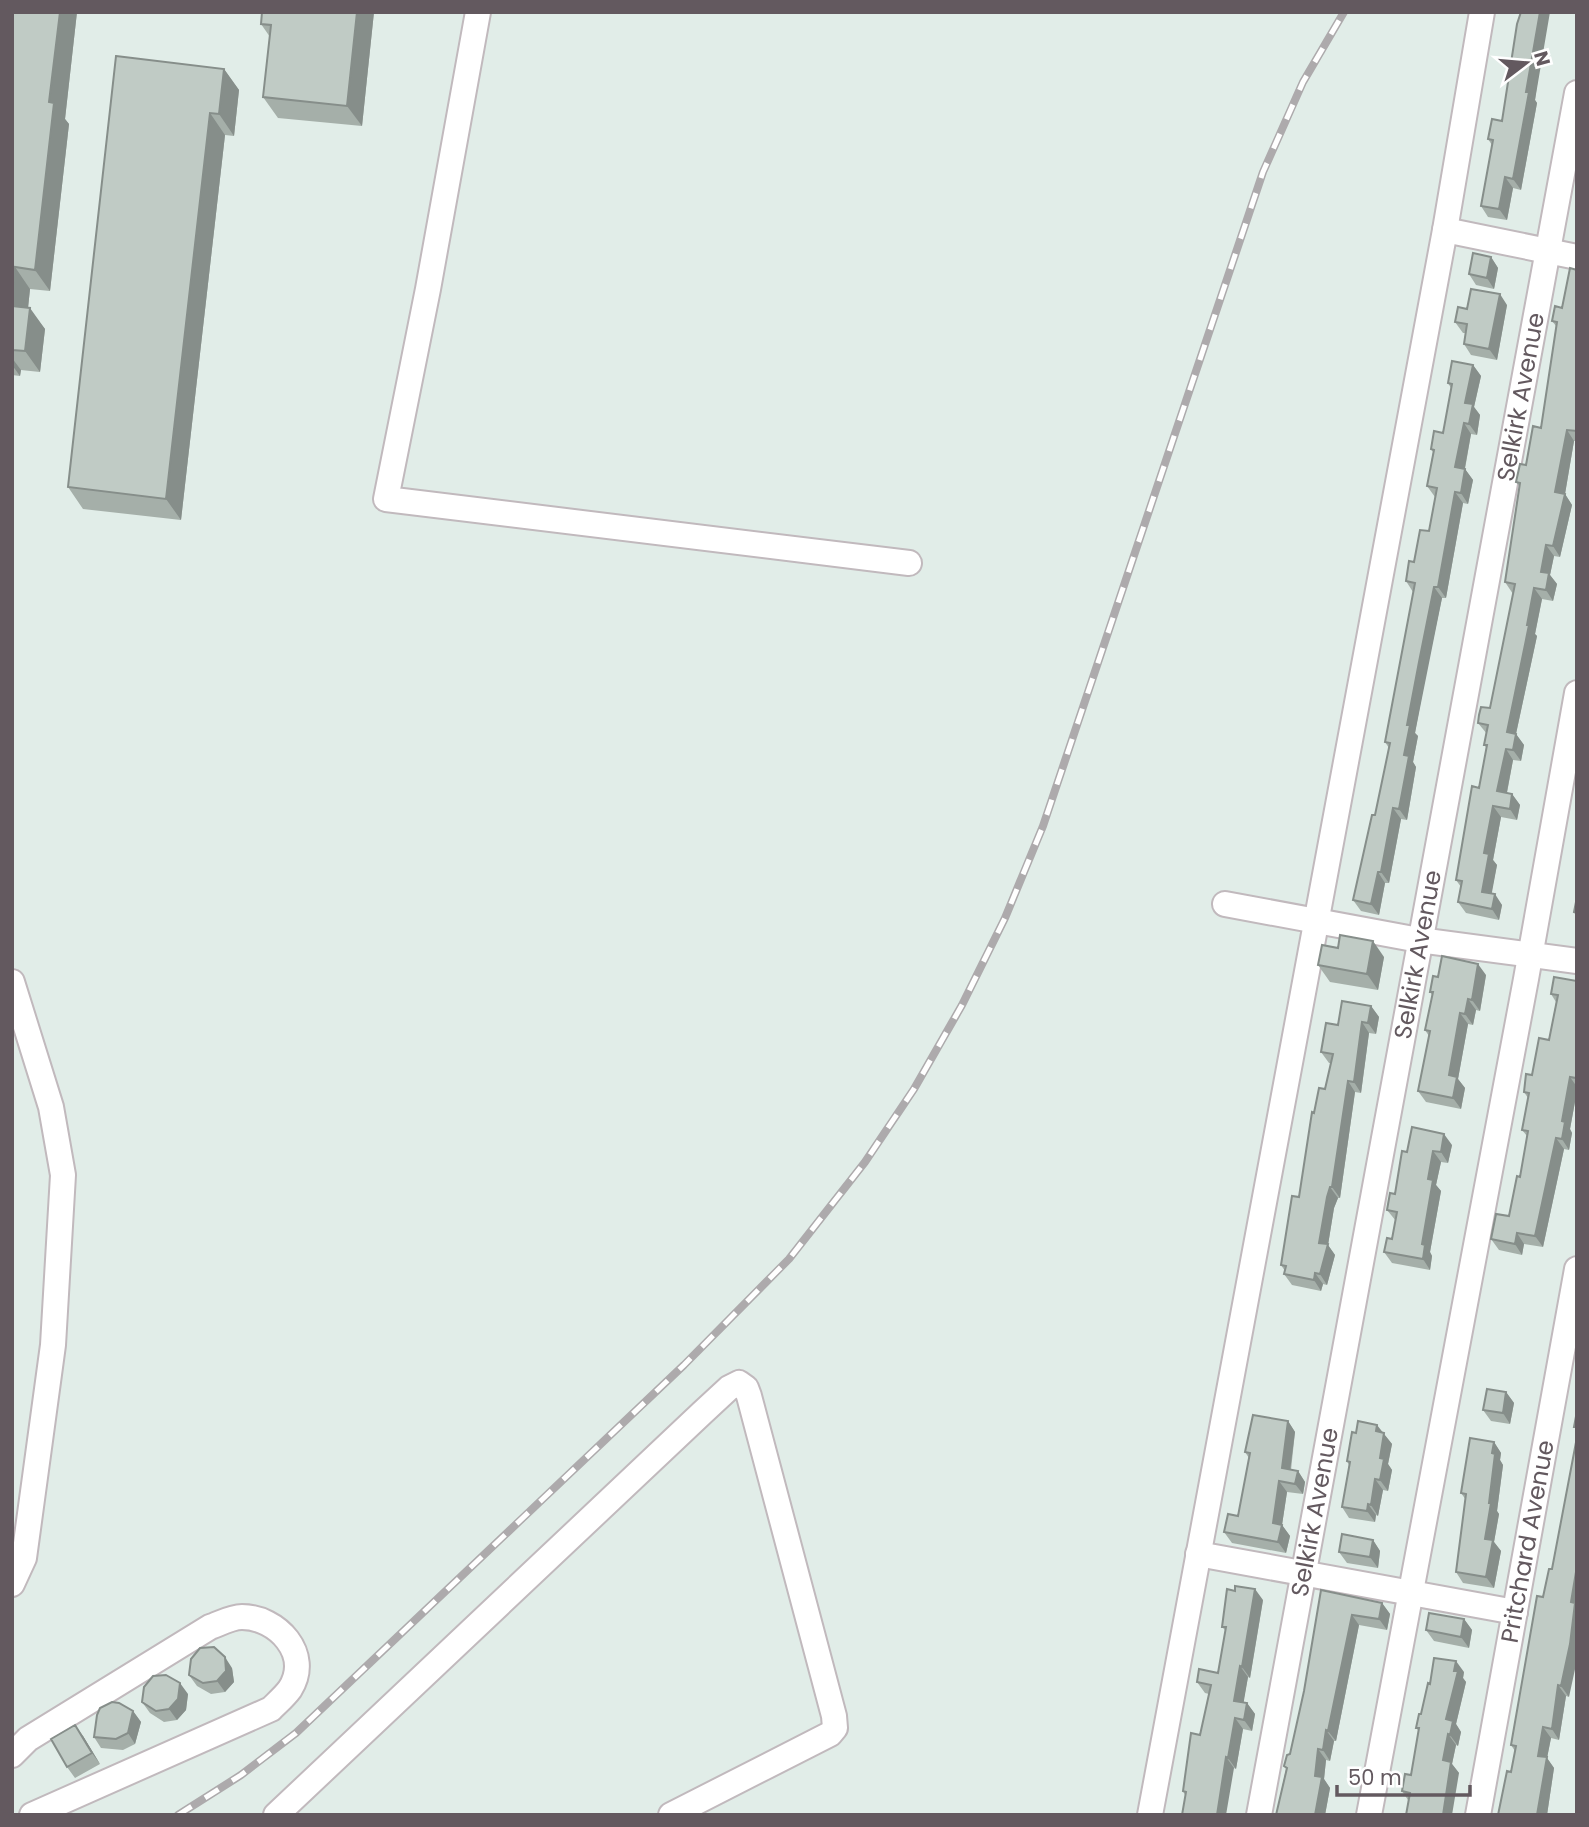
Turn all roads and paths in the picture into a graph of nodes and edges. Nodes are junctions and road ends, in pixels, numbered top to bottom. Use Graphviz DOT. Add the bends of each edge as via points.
graph roads {
  1 [pos="478,12"];
  2 [pos="1482,12"];
  3 [pos="1577,93"];
  4 [pos="1445,230"];
  5 [pos="1549,252"];
  6 [pos="1577,257"];
  7 [pos="909,563"];
  8 [pos="1577,693"];
  9 [pos="1225,904"];
  10 [pos="1315,921"];
  11 [pos="1419,940"];
  12 [pos="1530,956"];
  13 [pos="1577,961"];
  14 [pos="12,982"];
  15 [pos="1577,1269"];
  16 [pos="1198,1554"];
  17 [pos="1303,1573"];
  18 [pos="12,1584"];
  19 [pos="1410,1593"];
  20 [pos="1515,1612"];
  21 [pos="12,1755"];
  22 [pos="32,1815"];
  23 [pos="276,1815"];
  24 [pos="671,1815"];
  25 [pos="1150,1815"];
  26 [pos="1259,1815"];
  27 [pos="1369,1815"];
  28 [pos="1478,1815"];
  1 -- 7 [label="street" via="386,499"];
  2 -- 4 [label="street"];
  3 -- 5 [label="street, Selkirk Avenue"];
  4 -- 5 [label="street"];
  4 -- 10 [label="street"];
  5 -- 6 [label="street"];
  5 -- 11 [label="street, Selkirk Avenue"];
  8 -- 12 [label="street"];
  9 -- 10 [label="street"];
  10 -- 11 [label="street"];
  10 -- 16 [label="street"];
  11 -- 12 [label="street"];
  11 -- 17 [label="street, Selkirk Avenue"];
  12 -- 13 [label="street"];
  12 -- 19 [label="street"];
  14 -- 18 [label="street" via="51,1107 64,1175 53,1345 24,1558"];
  15 -- 20 [label="street, Pritchard Avenue"];
  16 -- 17 [label="street"];
  16 -- 25 [label="street"];
  17 -- 19 [label="street"];
  17 -- 26 [label="street, Selkirk Avenue"];
  19 -- 20 [label="street"];
  19 -- 27 [label="street"];
  20 -- 28 [label="street, Pritchard Avenue"];
  21 -- 22 [label="street" via="28,1739 210,1627 239,1617 263,1620 293,1647 297,1667 290,1688 271,1709"];
  23 -- 24 [label="street" via="738,1384 750,1396 835,1728"];
}
